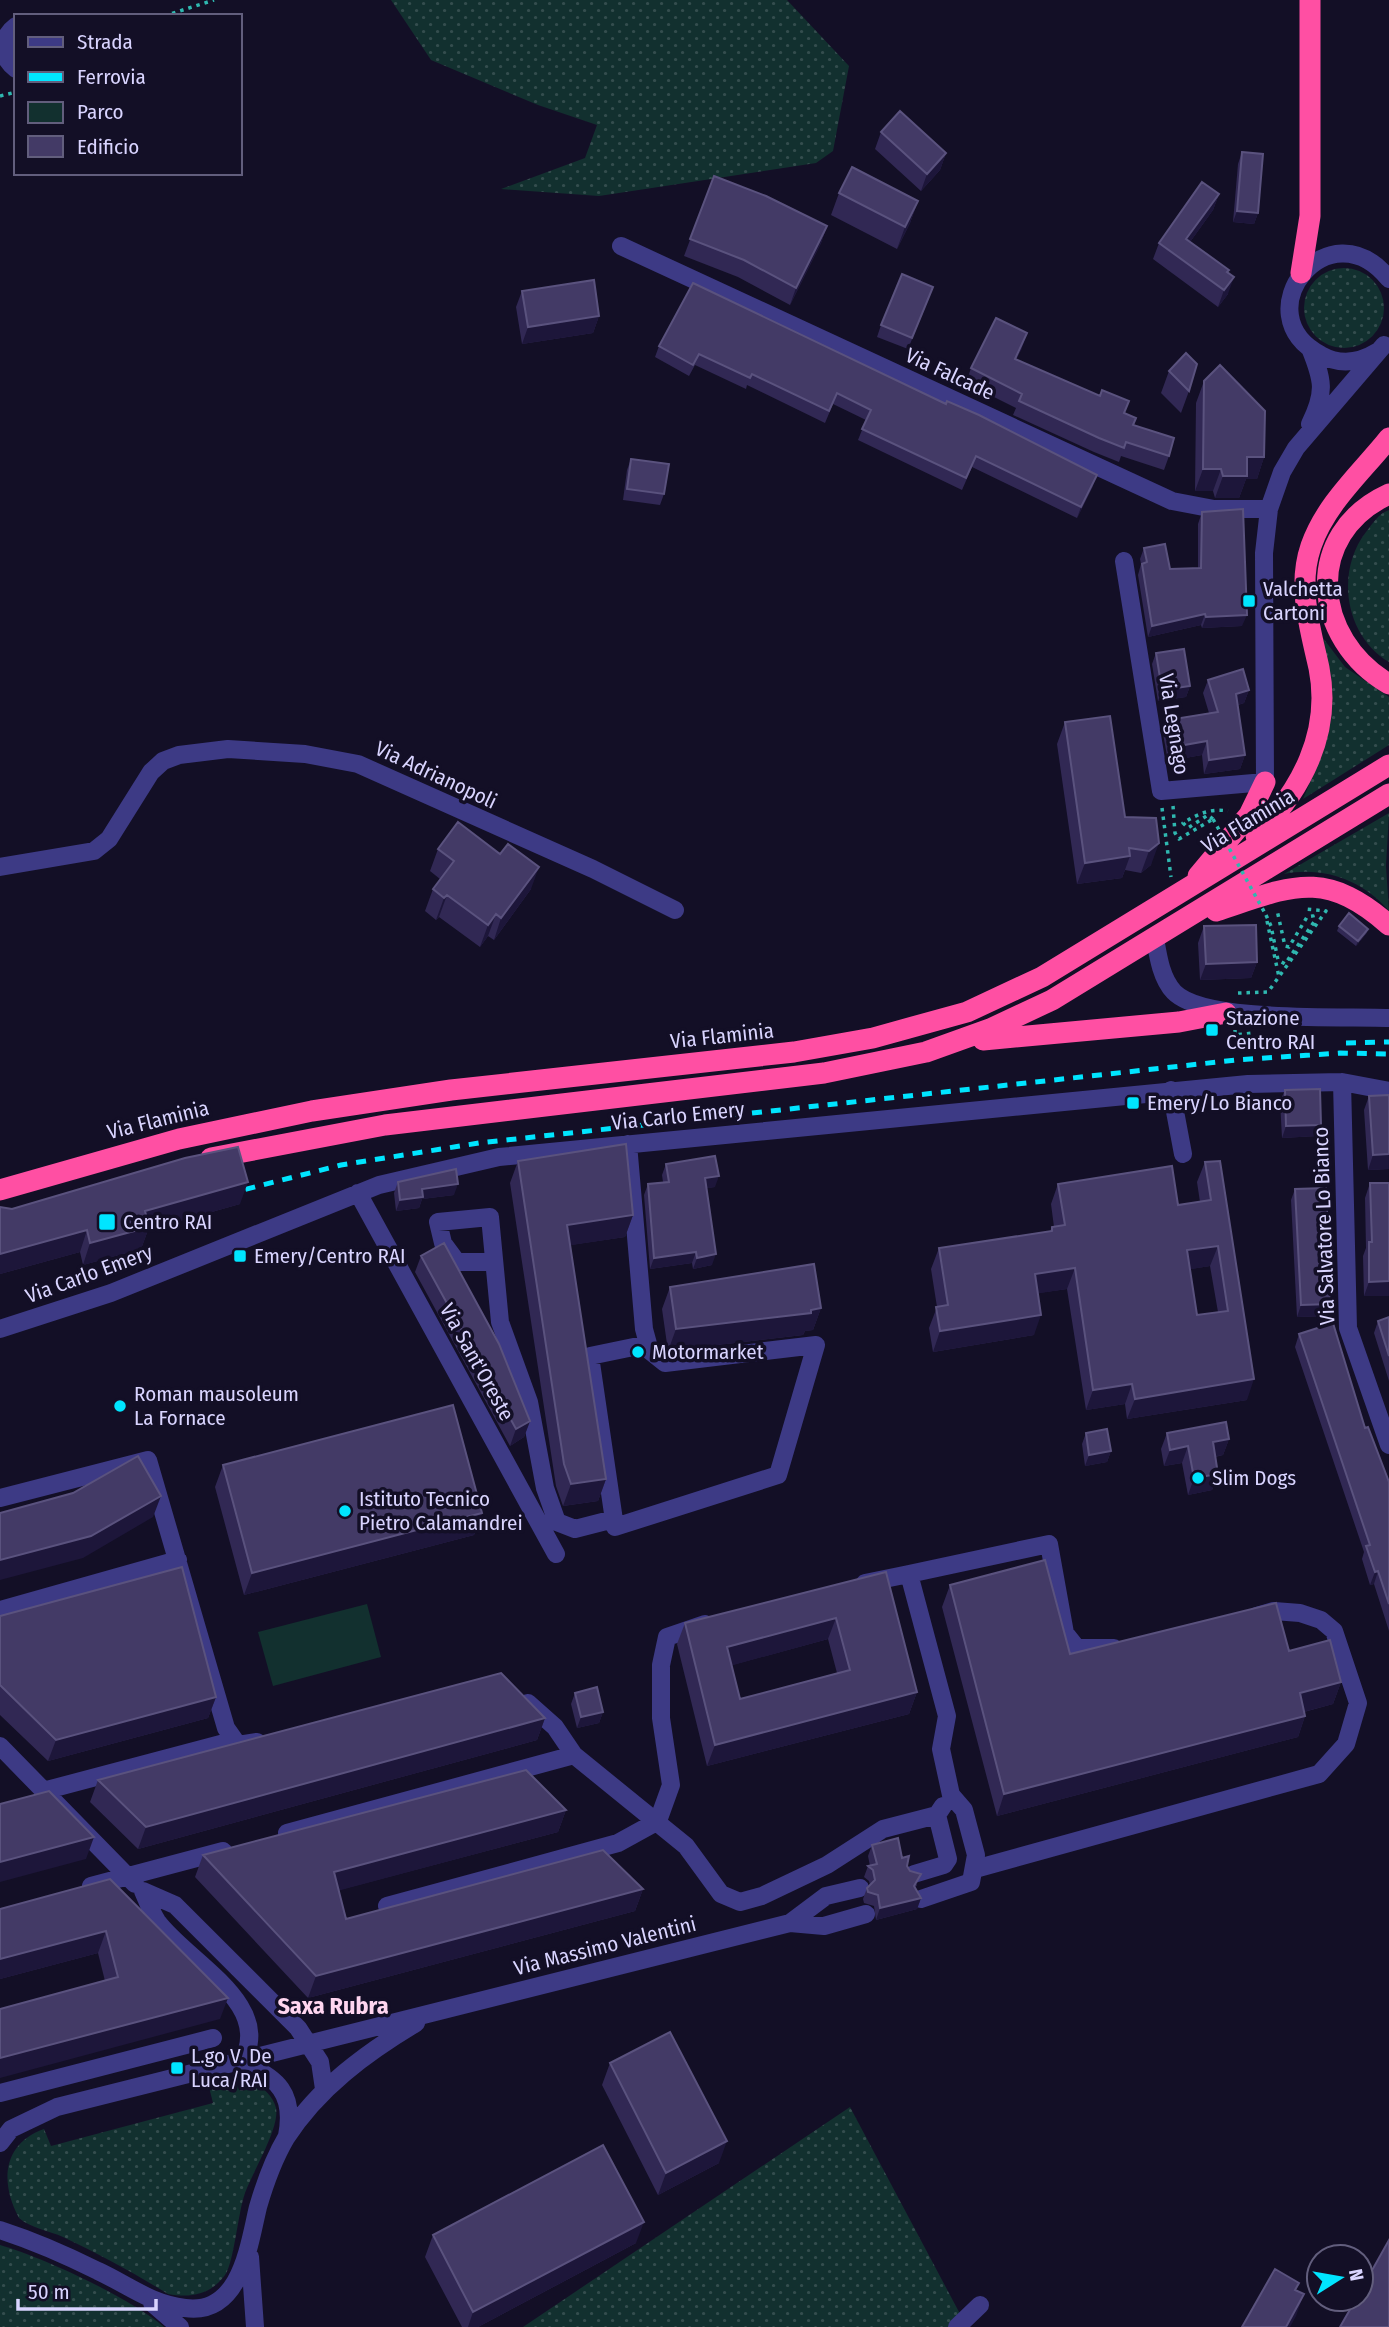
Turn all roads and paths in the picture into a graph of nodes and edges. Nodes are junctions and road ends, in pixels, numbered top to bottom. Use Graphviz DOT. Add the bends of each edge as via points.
graph roads {
  1 [pos="214,0"];
  2 [pos="1310,0"];
  3 [pos="170,14"];
  4 [pos="14,27"];
  5 [pos="8,69"];
  6 [pos="621,246"];
  7 [pos="1385,271"];
  8 [pos="1301,273"];
  9 [pos="1386,342"];
  10 [pos="1310,348"];
  11 [pos="1305,437"];
  12 [pos="1389,438"];
  13 [pos="1389,494"];
  14 [pos="1269,509"];
  15 [pos="1124,561"];
  16 [pos="1389,684"];
  17 [pos="1389,765"];
  18 [pos="1265,782"];
  19 [pos="1389,794"];
  20 [pos="1161,802"];
  21 [pos="1185,804"];
  22 [pos="1198,814"];
  23 [pos="1213,819"];
  24 [pos="1232,860"];
  25 [pos="0,867"];
  26 [pos="1182,891"];
  27 [pos="1276,905"];
  28 [pos="1301,908"];
  29 [pos="675,910"];
  30 [pos="1266,915"];
  31 [pos="1180,922"];
  32 [pos="1389,925"];
  33 [pos="1155,937"];
  34 [pos="1279,977"];
  35 [pos="1236,993"];
  36 [pos="1226,1013"];
  37 [pos="1389,1018"];
  38 [pos="946,1045"];
  39 [pos="1342,1082"];
  40 [pos="1171,1090"];
  41 [pos="1389,1091"];
  42 [pos="628,1144"];
  43 [pos="1183,1154"];
  44 [pos="187,1164"];
  45 [pos="0,1190"];
  46 [pos="358,1193"];
  47 [pos="494,1262"];
  48 [pos="0,1329"];
  49 [pos="648,1344"];
  50 [pos="1389,1445"];
  51 [pos="0,1498"];
  52 [pos="614,1519"];
  53 [pos="555,1554"];
  54 [pos="178,1560"];
  55 [pos="909,1574"];
  56 [pos="853,1586"];
  57 [pos="0,1610"];
  58 [pos="725,1619"];
  59 [pos="1234,1622"];
  60 [pos="1131,1645"];
  61 [pos="513,1690"];
  62 [pos="275,1738"];
  63 [pos="233,1741"];
  64 [pos="0,1746"];
  65 [pos="574,1755"];
  66 [pos="43,1791"];
  67 [pos="951,1795"];
  68 [pos="937,1815"];
  69 [pos="658,1821"];
  70 [pos="269,1838"];
  71 [pos="243,1845"];
  72 [pos="975,1868"];
  73 [pos="914,1874"];
  74 [pos="128,1876"];
  75 [pos="860,1888"];
  76 [pos="73,1890"];
  77 [pos="143,1891"];
  78 [pos="920,1899"];
  79 [pos="387,1906"];
  80 [pos="866,1914"];
  81 [pos="790,1923"];
  82 [pos="432,2013"];
  83 [pos="213,2038"];
  84 [pos="310,2044"];
  85 [pos="241,2063"];
  86 [pos="324,2089"];
  87 [pos="0,2093"];
  88 [pos="57,2107"];
  89 [pos="0,2121"];
  90 [pos="286,2138"];
  91 [pos="0,2143"];
  92 [pos="0,2221"];
  93 [pos="7,2233"];
  94 [pos="250,2253"];
  95 [pos="146,2299"];
  96 [pos="980,2305"];
  97 [pos="180,2327"];
  98 [pos="255,2327"];
  99 [pos="957,2327"];
  1 -- 3 [label="path"];
  2 -- 8 [label="highway" via="1310,216"];
  4 -- 5 [label="street" via="3,45"];
  6 -- 14 [label="street, Via Falcade" via="1172,501 1214,509"];
  7 -- 8 [label="street" via="1353,255 1339,254 1320,259"];
  8 -- 10 [label="street" via="1292,294 1290,317 1298,336"];
  9 -- 10 [label="street" via="1365,358 1343,362"];
  9 -- 11 [label="street"];
  10 -- 11 [label="street" via="1322,392"];
  11 -- 14 [label="street" via="1282,472"];
  12 -- 24 [label="highway" via="1327,513 1306,565 1304,595 1321,694 1312,752 1285,805"];
  13 -- 16 [label="highway" via="1359,513 1344,532 1330,560 1327,587 1331,616 1342,642 1368,670"];
  14 -- 18 [label="street" via="1264,553"];
  15 -- 18 [label="street, Via Legnago" via="1161,791"];
  17 -- 24 [label="highway, Via Flaminia"];
  18 -- 26 [label="highway" via="1250,816"];
  19 -- 31 [label="highway"];
  20 -- 26 [label="path"];
  21 -- 23 [label="path" via="1173,806 1176,838"];
  22 -- 23 [label="path" via="1183,824 1188,828 1208,815"];
  23 -- 30 [label="path, bridge"];
  24 -- 26 [label="highway, Via Flaminia"];
  25 -- 29 [label="street, Via Adrianopoli" via="94,851 109,839 151,772 163,761 228,749 305,754 358,764"];
  26 -- 45 [label="highway, Via Flaminia" via="1014,992 910,1029 759,1057 451,1090 312,1111 179,1139"];
  27 -- 30 [label="path" via="1284,946 1289,947 1307,917 1313,916 1314,922 1285,964 1279,960"];
  28 -- 34 [label="path" via="1326,911"];
  30 -- 34 [label="path"];
  31 -- 32 [label="highway" via="1264,893 1302,887 1351,897"];
  31 -- 33 [label="highway"];
  33 -- 36 [label="street" via="1172,990 1189,1003"];
  33 -- 38 [label="highway" via="1052,1000"];
  34 -- 35 [label="path" via="1268,992"];
  36 -- 37 [label="street"];
  36 -- 38 [label="highway" via="1180,1022 1061,1030"];
  38 -- 44 [label="highway" via="824,1073 385,1125"];
  39 -- 40 [label="street, Via Carlo Emery"];
  39 -- 41 [label="street, Via Carlo Emery"];
  39 -- 50 [label="street, Via Salvatore Lo Bianco" via="1348,1328"];
  40 -- 42 [label="street, Via Carlo Emery"];
  40 -- 43 [label="street"];
  42 -- 46 [label="street, Via Carlo Emery" via="499,1157"];
  42 -- 49 [label="street"];
  46 -- 48 [label="street, Via Carlo Emery" via="124,1288"];
  46 -- 53 [label="street, Via Sant'Oreste"];
  47 -- 52 [label="street" via="500,1322 529,1402 545,1488 557,1522 575,1529"];
  49 -- 52 [label="street" via="590,1356"];
  49 -- 52 [label="street" via="665,1363 816,1345 778,1475 615,1527"];
  51 -- 54 [label="street" via="148,1460"];
  54 -- 57 [label="street"];
  54 -- 63 [label="street"];
  55 -- 56 [label="street"];
  55 -- 60 [label="street" via="1049,1544 1065,1633 1077,1648 1105,1650"];
  55 -- 67 [label="street" via="947,1716 941,1749"];
  58 -- 69 [label="street" via="667,1637 661,1665 660,1718 671,1785"];
  59 -- 72 [label="street" via="1274,1611 1300,1613 1334,1630 1358,1703 1346,1744 1319,1774"];
  61 -- 65 [label="street" via="555,1727"];
  62 -- 63 [label="street" via="238,1745"];
  63 -- 66 [label="street"];
  64 -- 66 [label="street"];
  65 -- 69 [label="street"];
  65 -- 70 [label="street"];
  66 -- 74 [label="street"];
  67 -- 68 [label="street"];
  67 -- 72 [label="street" via="964,1810"];
  68 -- 69 [label="street" via="883,1829 827,1865 740,1902 722,1894 686,1846"];
  68 -- 73 [label="street" via="948,1858 944,1865"];
  69 -- 79 [label="street" via="618,1843"];
  71 -- 74 [label="street"];
  72 -- 78 [label="street" via="971,1882"];
  74 -- 76 [label="street"];
  74 -- 77 [label="street"];
  75 -- 81 [label="street" via="826,1896"];
  77 -- 84 [label="street" via="175,1905"];
  77 -- 85 [label="street" via="157,1920 238,2001 250,2022 251,2046"];
  80 -- 81 [label="street" via="824,1926"];
  81 -- 82 [label="street, Via Massimo Valentini"];
  82 -- 84 [label="street, Via Massimo Valentini"];
  82 -- 86 [label="street" via="373,2049"];
  83 -- 87 [label="street"];
  84 -- 85 [label="street, Via Massimo Valentini"];
  84 -- 86 [label="street" via="320,2062"];
  85 -- 88 [label="street, Via Massimo Valentini"];
  85 -- 90 [label="street" via="265,2072 281,2087 291,2116"];
  86 -- 90 [label="street"];
  88 -- 89 [label="street"];
  88 -- 91 [label="street" via="11,2129"];
  90 -- 94 [label="street" via="269,2171"];
  92 -- 93 [label="street"];
  93 -- 95 [label="street" via="40,2242"];
  94 -- 95 [label="street" via="233,2288 214,2303 190,2309"];
  94 -- 98 [label="street"];
  95 -- 97 [label="street"];
  96 -- 99 [label="street"];
}
